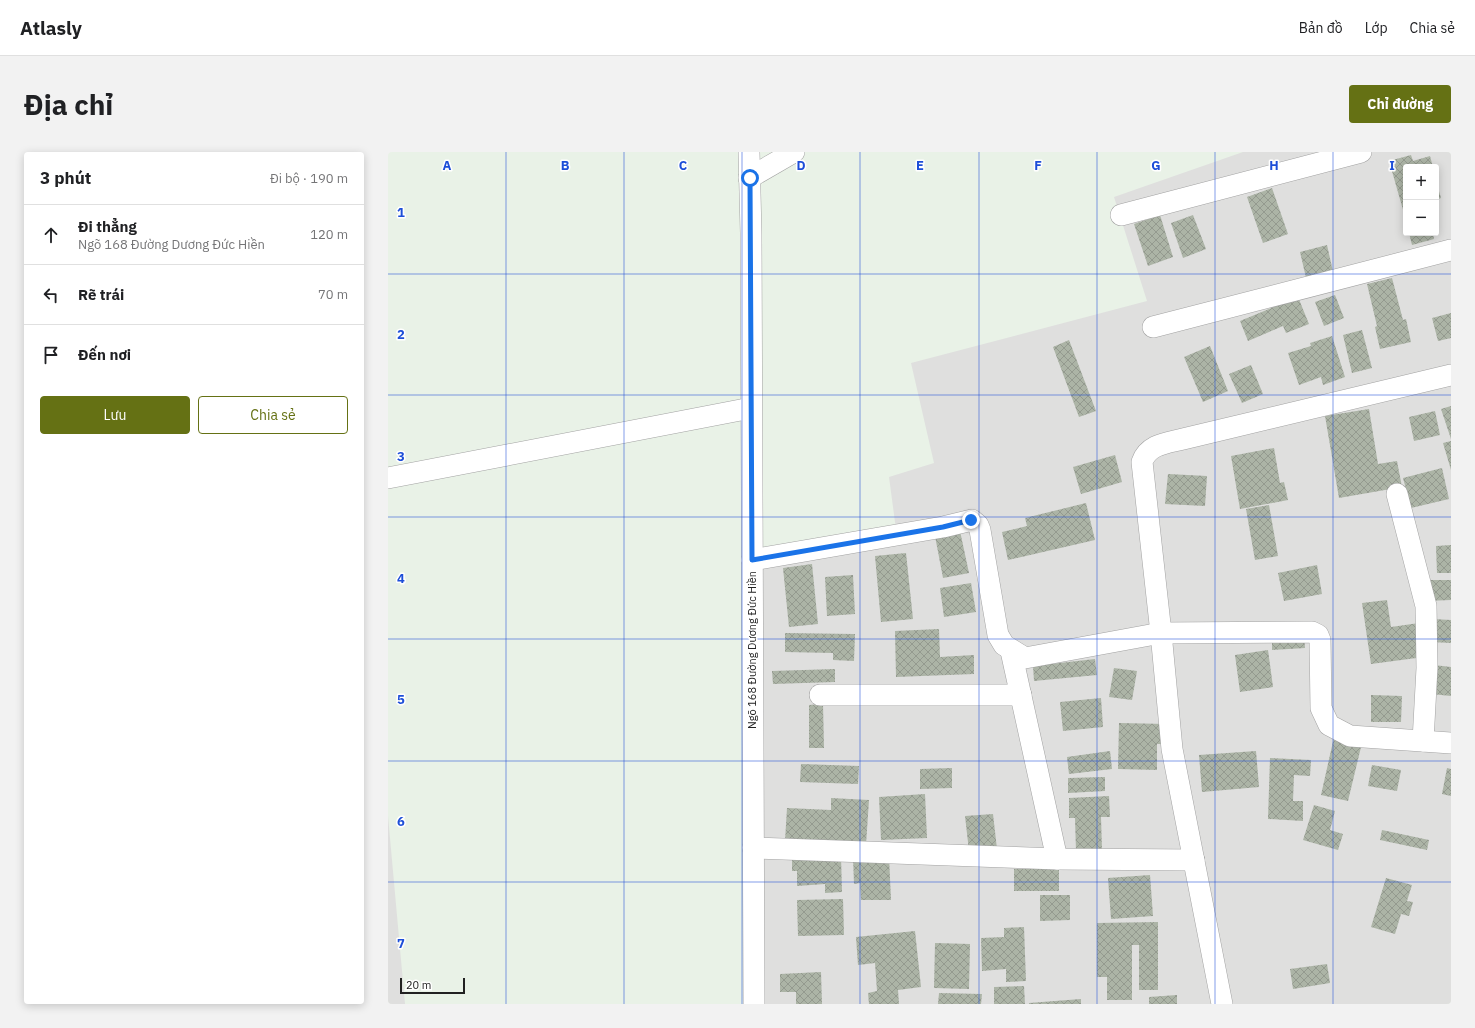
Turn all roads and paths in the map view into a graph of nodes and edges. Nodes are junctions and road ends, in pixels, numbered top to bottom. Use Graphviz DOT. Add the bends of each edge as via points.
graph roads {
  1 [pos="749,152"];
  2 [pos="794,152"];
  3 [pos="1361,152"];
  4 [pos="750,178"];
  5 [pos="1121,215"];
  6 [pos="1451,250"];
  7 [pos="1153,327"];
  8 [pos="1451,375"];
  9 [pos="751,408"];
  10 [pos="388,478"];
  11 [pos="1397,494"];
  12 [pos="752,560"];
  13 [pos="1161,633"];
  14 [pos="1011,651"];
  15 [pos="820,695"];
  16 [pos="1021,695"];
  17 [pos="1423,741"];
  18 [pos="1451,743"];
  19 [pos="753,848"];
  20 [pos="1057,859"];
  21 [pos="1194,860"];
  22 [pos="754,1004"];
  23 [pos="1222,1004"];
  1 -- 4 [label="street, Ngõ 168 Đường Dương Đức Hiền"];
  2 -- 4 [label="street"];
  3 -- 5 [label="street"];
  4 -- 9 [label="street, Ngõ 168 Đường Dương Đức Hiền"];
  6 -- 7 [label="street"];
  8 -- 13 [label="street" via="1183,439 1154,447 1147,452 1142,462"];
  9 -- 10 [label="street"];
  9 -- 12 [label="street, Ngõ 168 Đường Dương Đức Hiền"];
  11 -- 17 [label="street" via="1426,606 1427,668"];
  12 -- 14 [label="street" via="972,520 978,524 980,530 998,635"];
  12 -- 19 [label="street, Ngõ 168 Đường Dương Đức Hiền"];
  13 -- 14 [label="street" via="1025,658"];
  13 -- 17 [label="street" via="1312,632 1318,635 1320,640 1321,708 1329,725 1350,736"];
  13 -- 21 [label="street" via="1172,749"];
  14 -- 16 [label="street"];
  15 -- 16 [label="street"];
  16 -- 20 [label="street"];
  17 -- 18 [label="street"];
  19 -- 20 [label="street"];
  19 -- 22 [label="street, Ngõ 168 Đường Dương Đức Hiền"];
  20 -- 21 [label="street"];
  21 -- 23 [label="street"];
}
